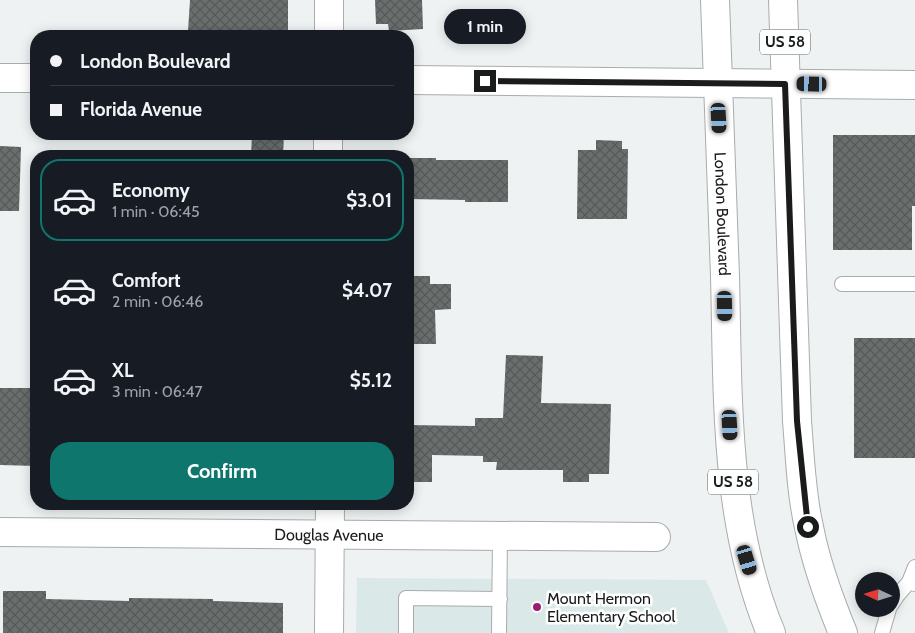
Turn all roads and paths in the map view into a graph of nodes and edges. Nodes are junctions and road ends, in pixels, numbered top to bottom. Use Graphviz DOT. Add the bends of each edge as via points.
graph roads {
  1 [pos="329,0"];
  2 [pos="715,0"];
  3 [pos="784,0"];
  4 [pos="329,30"];
  5 [pos="0,78"];
  6 [pos="30,78"];
  7 [pos="414,80"];
  8 [pos="717,83"];
  9 [pos="785,84"];
  10 [pos="915,85"];
  11 [pos="842,284"];
  12 [pos="915,284"];
  13 [pos="330,510"];
  14 [pos="0,532"];
  15 [pos="330,533"];
  16 [pos="500,535"];
  17 [pos="656,537"];
  18 [pos="915,567"];
  19 [pos="912,583"];
  20 [pos="900,593"];
  21 [pos="500,599"];
  22 [pos="886,618"];
  23 [pos="329,633"];
  24 [pos="406,633"];
  25 [pos="500,633"];
  26 [pos="771,633"];
  27 [pos="843,633"];
  28 [pos="882,633"];
  1 -- 4 [label="street"];
  2 -- 8 [label="street, London Boulevard / US 58"];
  3 -- 9 [label="street, US 58"];
  5 -- 6 [label="street"];
  7 -- 8 [label="street"];
  8 -- 9 [label="street"];
  8 -- 26 [label="street, London Boulevard / US 58" via="734,493 747,560"];
  9 -- 10 [label="street"];
  9 -- 27 [label="street, US 58" via="797,421 802,474 808,527 828,596"];
  11 -- 12 [label="lane"];
  13 -- 15 [label="street"];
  14 -- 15 [label="street, Douglas Avenue"];
  15 -- 16 [label="street, Douglas Avenue"];
  15 -- 23 [label="street"];
  16 -- 17 [label="street, Douglas Avenue"];
  16 -- 21 [label="lane"];
  18 -- 19 [label="lane"];
  19 -- 20 [label="lane"];
  21 -- 24 [label="lane" via="406,598"];
  21 -- 25 [label="lane"];
  22 -- 28 [label="lane"];
}
